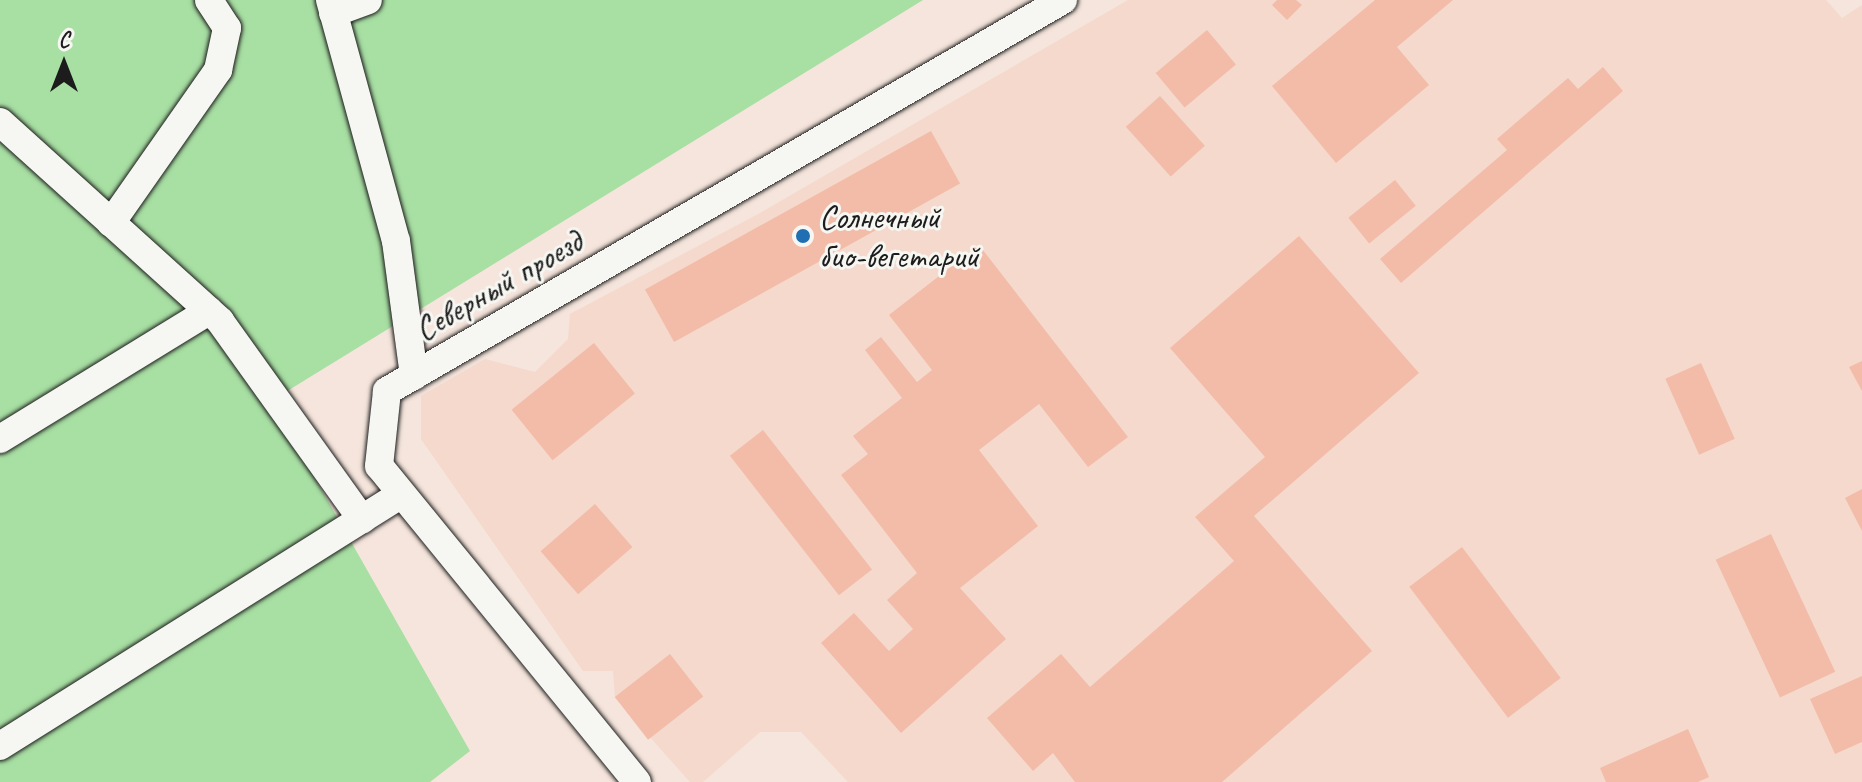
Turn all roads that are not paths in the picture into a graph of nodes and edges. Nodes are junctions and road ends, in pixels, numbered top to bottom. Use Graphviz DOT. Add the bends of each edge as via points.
graph roads {
  1 [pos="209,0"];
  2 [pos="368,0"];
  3 [pos="1063,0"];
  4 [pos="331,6"];
  5 [pos="0,122"];
  6 [pos="111,223"];
  7 [pos="209,311"];
  8 [pos="414,376"];
  9 [pos="0,439"];
  10 [pos="402,494"];
  11 [pos="362,519"];
  12 [pos="0,746"];
  13 [pos="637,782"];
  1 -- 6 [label="street" via="227,28 218,70"];
  2 -- 4 [label="street"];
  3 -- 8 [label="street, Северный проезд"];
  4 -- 8 [label="street" via="396,241"];
  5 -- 6 [label="street"];
  6 -- 7 [label="street"];
  7 -- 9 [label="street"];
  7 -- 11 [label="street"];
  8 -- 10 [label="street, Северный проезд" via="387,391 379,466"];
  10 -- 11 [label="street"];
  10 -- 13 [label="street, Северный проезд"];
  11 -- 12 [label="street"];
}
